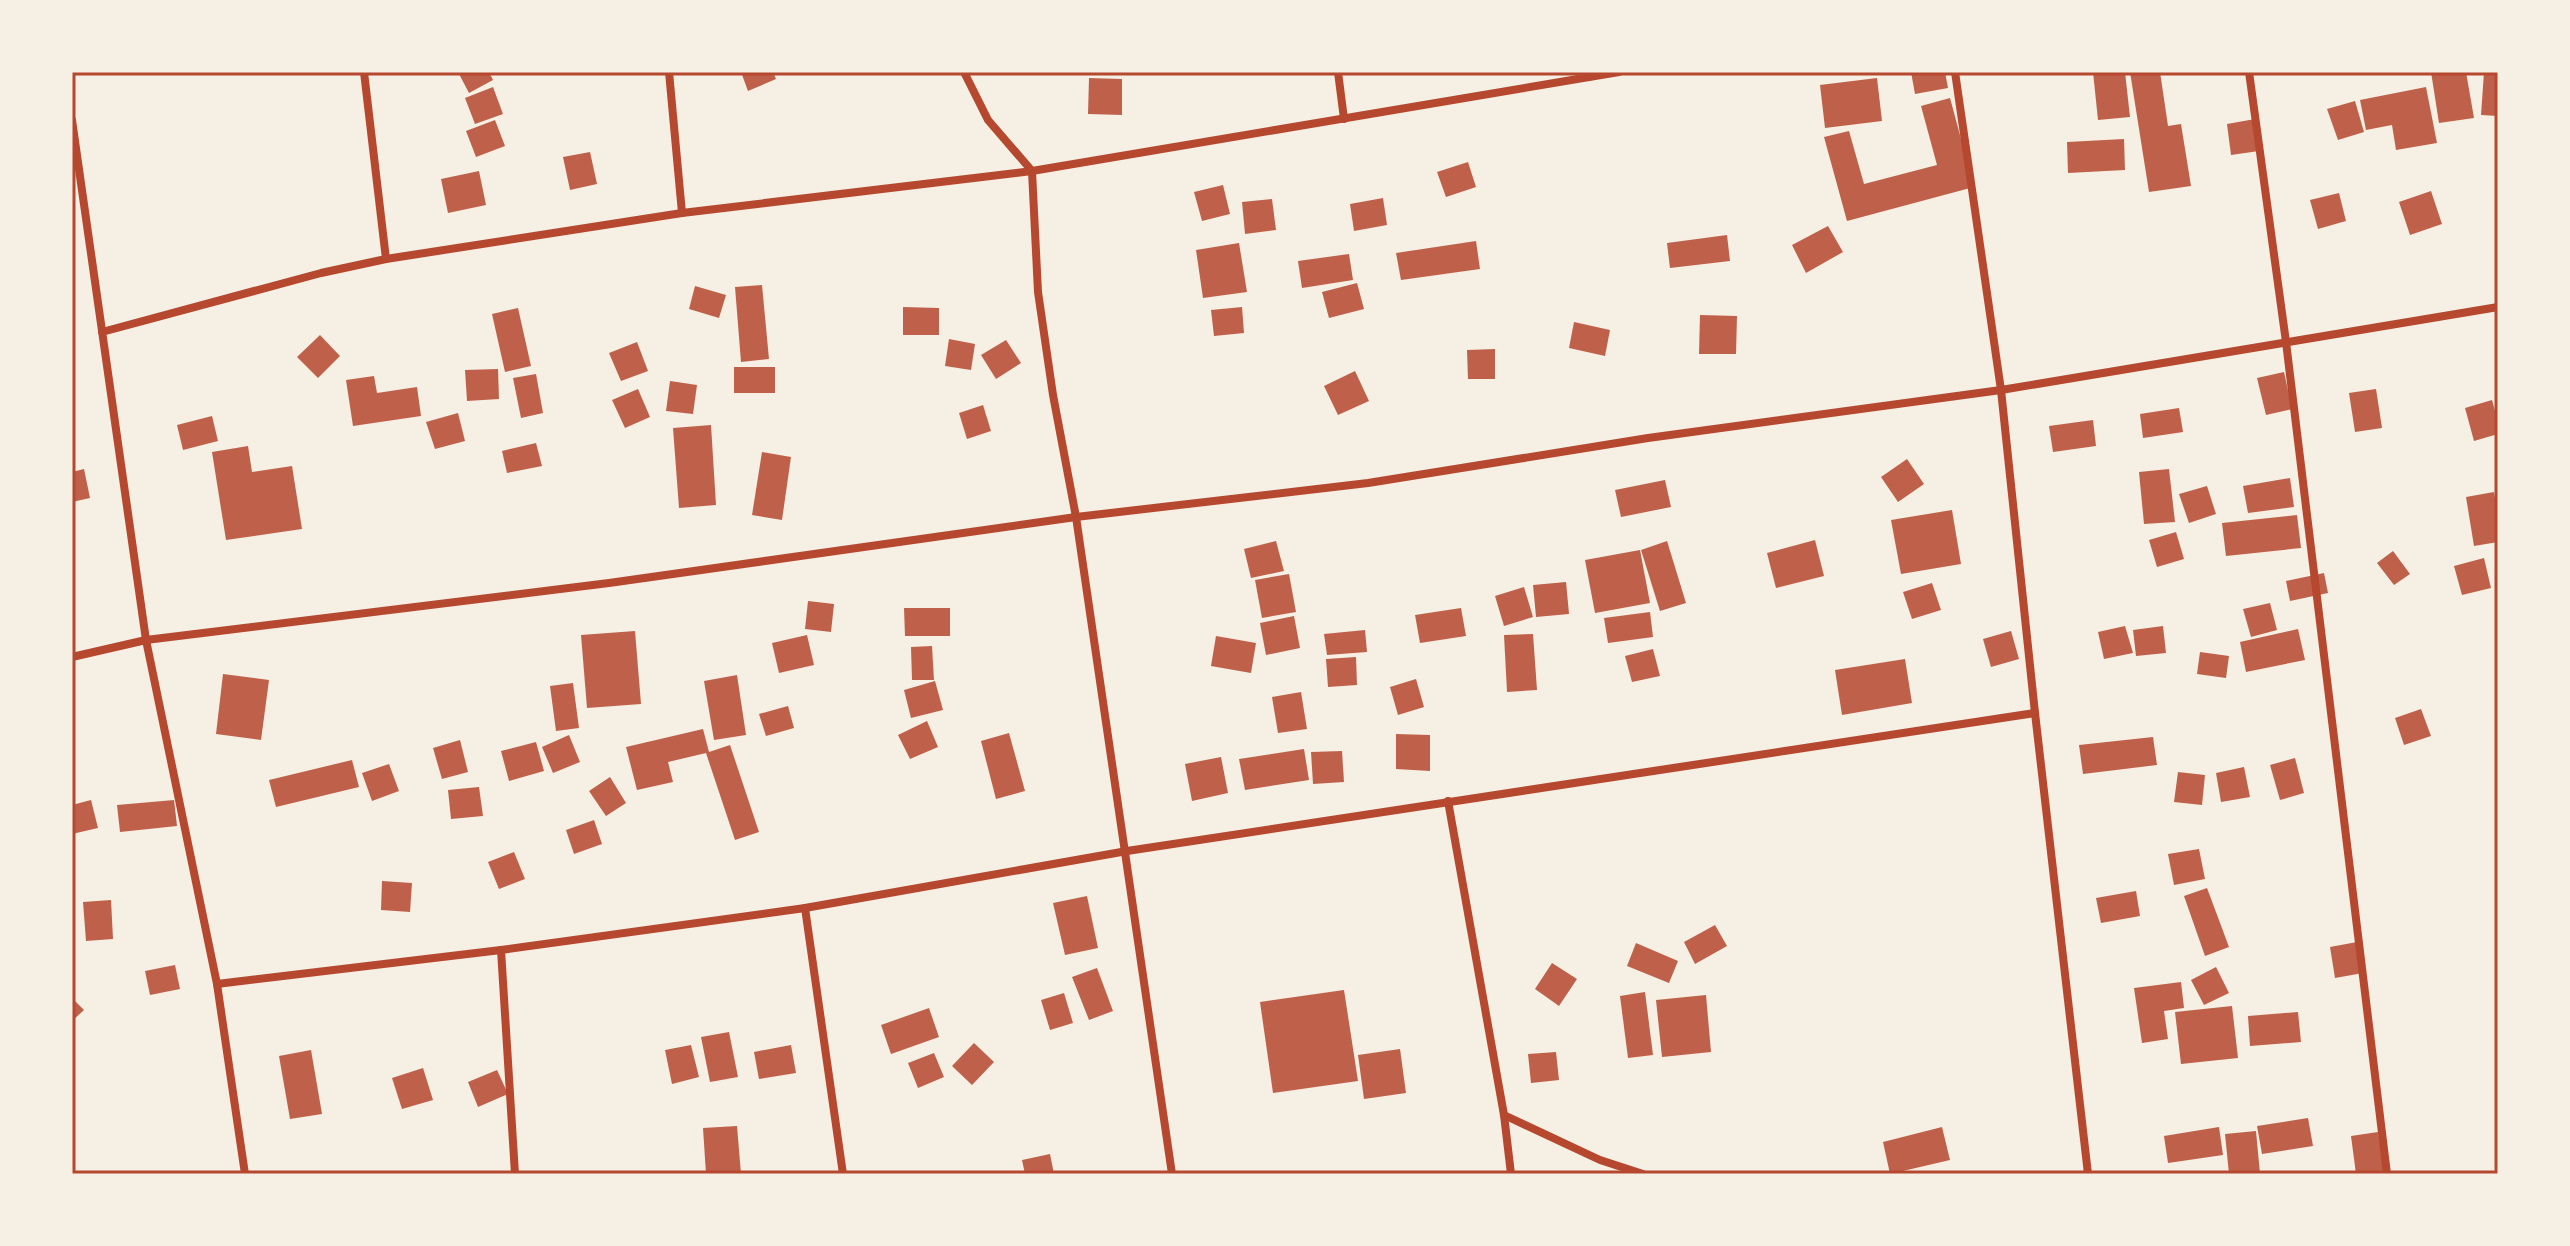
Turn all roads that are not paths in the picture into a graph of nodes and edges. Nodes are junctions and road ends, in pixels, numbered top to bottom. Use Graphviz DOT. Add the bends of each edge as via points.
graph roads {
  1 [pos="364,72"];
  2 [pos="669,72"];
  3 [pos="964,72"];
  4 [pos="1338,72"];
  5 [pos="1619,72"];
  6 [pos="1955,72"];
  7 [pos="2249,72"];
  8 [pos="1344,119"];
  9 [pos="72,120"];
  10 [pos="1032,171"];
  11 [pos="682,213"];
  12 [pos="386,259"];
  13 [pos="2498,307"];
  14 [pos="102,332"];
  15 [pos="2286,342"];
  16 [pos="2001,390"];
  17 [pos="1076,517"];
  18 [pos="146,640"];
  19 [pos="72,657"];
  20 [pos="2035,713"];
  21 [pos="1448,801"];
  22 [pos="1127,851"];
  23 [pos="805,908"];
  24 [pos="501,950"];
  25 [pos="217,984"];
  26 [pos="1504,1115"];
  27 [pos="245,1174"];
  28 [pos="515,1174"];
  29 [pos="843,1174"];
  30 [pos="1172,1174"];
  31 [pos="1511,1174"];
  32 [pos="1643,1174"];
  33 [pos="2088,1174"];
  34 [pos="2387,1174"];
  1 -- 12 [label="street"];
  2 -- 11 [label="street"];
  3 -- 10 [label="street" via="988,120"];
  4 -- 8 [label="street"];
  5 -- 8 [label="street"];
  6 -- 16 [label="street"];
  7 -- 15 [label="street"];
  8 -- 10 [label="street"];
  9 -- 14 [label="street"];
  10 -- 11 [label="street"];
  10 -- 17 [label="street" via="1038,292"];
  11 -- 12 [label="street"];
  12 -- 14 [label="street"];
  13 -- 15 [label="street"];
  14 -- 18 [label="street"];
  15 -- 16 [label="street"];
  15 -- 34 [label="street"];
  16 -- 17 [label="street" via="1368,483"];
  16 -- 20 [label="street"];
  17 -- 18 [label="street" via="609,583"];
  17 -- 22 [label="street"];
  18 -- 19 [label="street"];
  18 -- 25 [label="street"];
  20 -- 21 [label="street"];
  20 -- 33 [label="street"];
  21 -- 22 [label="street"];
  21 -- 26 [label="street"];
  22 -- 23 [label="street"];
  22 -- 30 [label="street"];
  23 -- 24 [label="street"];
  23 -- 29 [label="street"];
  24 -- 25 [label="street"];
  24 -- 28 [label="street"];
  25 -- 27 [label="street"];
  26 -- 31 [label="street"];
  26 -- 32 [label="street"];
}
